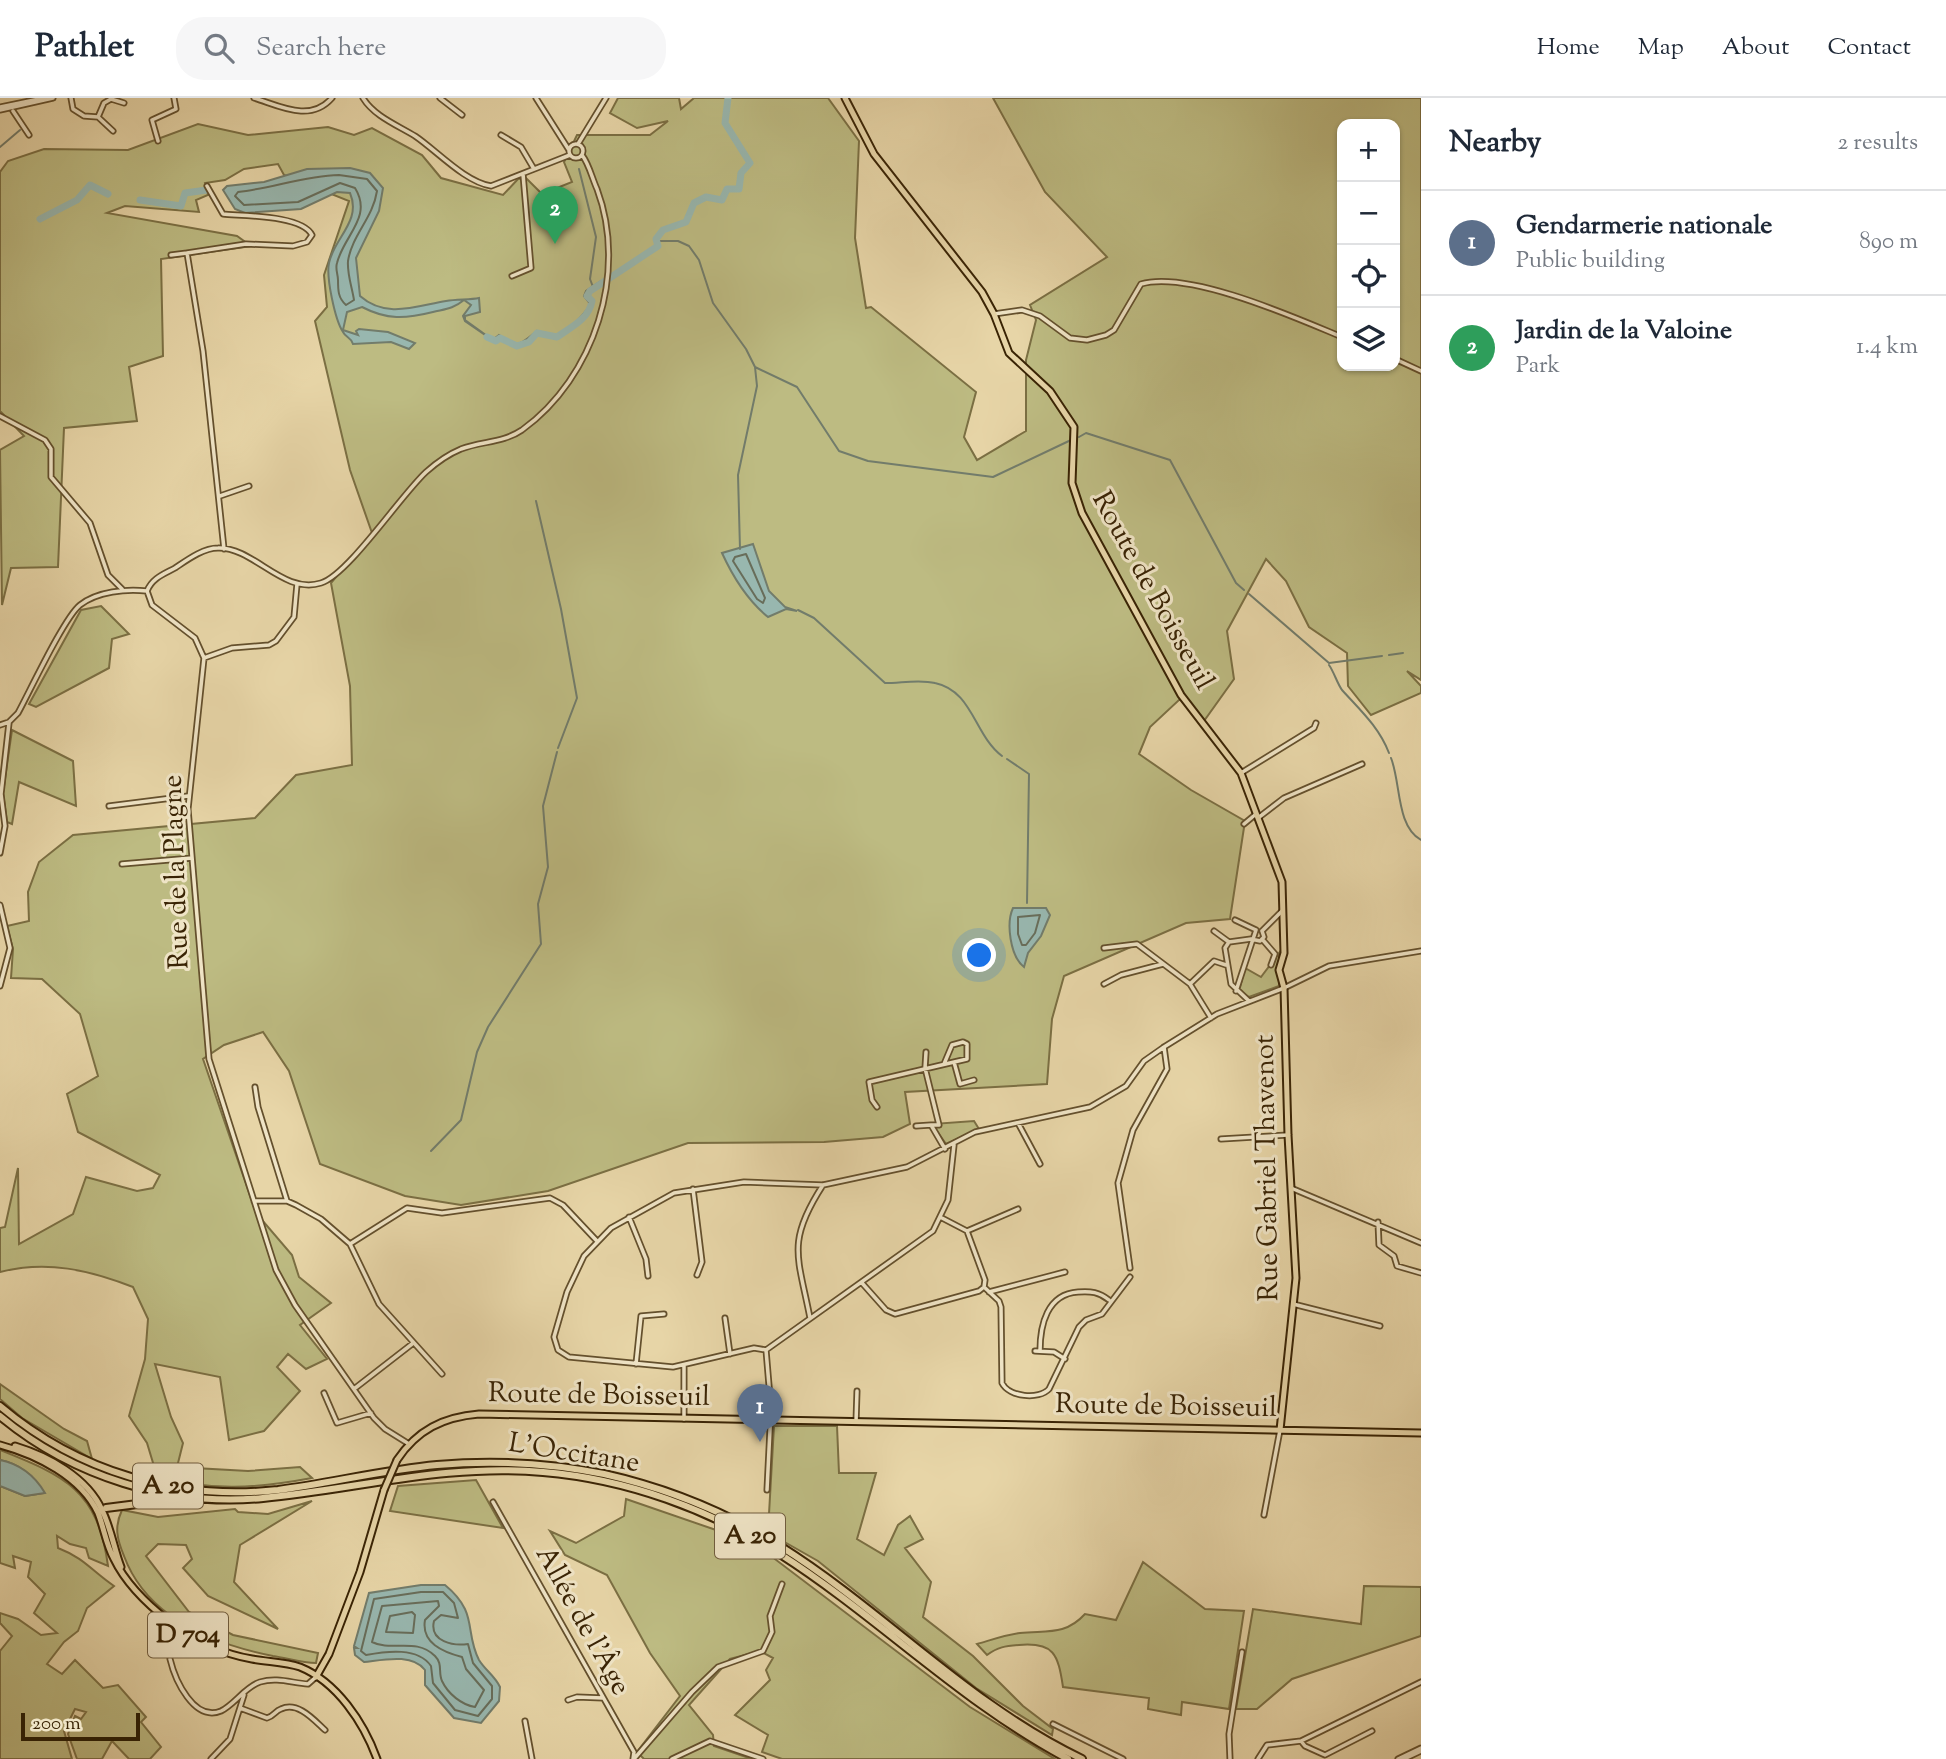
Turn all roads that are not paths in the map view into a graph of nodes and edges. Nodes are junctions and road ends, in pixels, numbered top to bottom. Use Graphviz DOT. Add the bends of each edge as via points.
graph roads {
  1 [pos="44,98"];
  2 [pos="53,98"];
  3 [pos="71,98"];
  4 [pos="174,98"];
  5 [pos="254,98"];
  6 [pos="332,98"];
  7 [pos="363,98"];
  8 [pos="440,98"];
  9 [pos="536,98"];
  10 [pos="606,98"];
  11 [pos="845,98"];
  12 [pos="124,103"];
  13 [pos="12,108"];
  14 [pos="0,109"];
  15 [pos="462,115"];
  16 [pos="98,117"];
  17 [pos="113,131"];
  18 [pos="587,133"];
  19 [pos="29,135"];
  20 [pos="501,135"];
  21 [pos="158,141"];
  22 [pos="578,144"];
  23 [pos="583,149"];
  24 [pos="570,150"];
  25 [pos="580,156"];
  26 [pos="534,169"];
  27 [pos="523,174"];
  28 [pos="207,187"];
  29 [pos="187,253"];
  30 [pos="171,255"];
  31 [pos="512,276"];
  32 [pos="995,314"];
  33 [pos="1337,335"];
  34 [pos="1400,361"];
  35 [pos="1421,371"];
  36 [pos="0,416"];
  37 [pos="249,486"];
  38 [pos="220,496"];
  39 [pos="224,548"];
  40 [pos="298,584"];
  41 [pos="122,589"];
  42 [pos="147,591"];
  43 [pos="204,658"];
  44 [pos="9,722"];
  45 [pos="1316,723"];
  46 [pos="0,725"];
  47 [pos="1362,764"];
  48 [pos="1241,773"];
  49 [pos="188,796"];
  50 [pos="109,806"];
  51 [pos="1257,816"];
  52 [pos="1244,824"];
  53 [pos="0,853"];
  54 [pos="192,858"];
  55 [pos="122,864"];
  56 [pos="0,905"];
  57 [pos="1283,910"];
  58 [pos="1235,920"];
  59 [pos="1256,930"];
  60 [pos="1214,931"];
  61 [pos="1262,931"];
  62 [pos="1251,939"];
  63 [pos="1262,939"];
  64 [pos="1229,943"];
  65 [pos="1104,947"];
  66 [pos="1284,950"];
  67 [pos="1421,951"];
  68 [pos="1275,954"];
  69 [pos="1163,964"];
  70 [pos="1226,965"];
  71 [pos="1271,965"];
  72 [pos="1104,984"];
  73 [pos="1190,984"];
  74 [pos="0,986"];
  75 [pos="1284,988"];
  76 [pos="1236,991"];
  77 [pos="1249,1001"];
  78 [pos="1211,1018"];
  79 [pos="1164,1047"];
  80 [pos="926,1052"];
  81 [pos="954,1062"];
  82 [pos="944,1064"];
  83 [pos="925,1068"];
  84 [pos="974,1080"];
  85 [pos="255,1087"];
  86 [pos="877,1107"];
  87 [pos="1018,1123"];
  88 [pos="930,1125"];
  89 [pos="916,1126"];
  90 [pos="1288,1135"];
  91 [pos="1221,1139"];
  92 [pos="954,1145"];
  93 [pos="945,1149"];
  94 [pos="1040,1164"];
  95 [pos="823,1185"];
  96 [pos="1291,1188"];
  97 [pos="693,1189"];
  98 [pos="254,1201"];
  99 [pos="287,1202"];
  100 [pos="1018,1209"];
  101 [pos="629,1217"];
  102 [pos="942,1218"];
  103 [pos="1378,1222"];
  104 [pos="967,1231"];
  105 [pos="596,1241"];
  106 [pos="1421,1242"];
  107 [pos="350,1244"];
  108 [pos="1130,1268"];
  109 [pos="1065,1272"];
  110 [pos="1421,1273"];
  111 [pos="697,1275"];
  112 [pos="648,1276"];
  113 [pos="1130,1277"];
  114 [pos="862,1283"];
  115 [pos="984,1287"];
  116 [pos="989,1292"];
  117 [pos="1109,1300"];
  118 [pos="1293,1304"];
  119 [pos="664,1314"];
  120 [pos="725,1318"];
  121 [pos="810,1319"];
  122 [pos="1380,1326"];
  123 [pos="412,1344"];
  124 [pos="766,1350"];
  125 [pos="730,1354"];
  126 [pos="1065,1359"];
  127 [pos="636,1364"];
  128 [pos="684,1365"];
  129 [pos="442,1374"];
  130 [pos="354,1389"];
  131 [pos="857,1391"];
  132 [pos="324,1393"];
  133 [pos="0,1406"];
  134 [pos="371,1413"];
  135 [pos="0,1416"];
  136 [pos="684,1420"];
  137 [pos="771,1421"];
  138 [pos="856,1422"];
  139 [pos="1280,1430"];
  140 [pos="1421,1433"];
  141 [pos="0,1444"];
  142 [pos="408,1444"];
  143 [pos="767,1490"];
  144 [pos="222,1499"];
  145 [pos="493,1502"];
  146 [pos="101,1507"];
  147 [pos="115,1507"];
  148 [pos="110,1516"];
  149 [pos="1264,1516"];
  150 [pos="110,1529"];
  151 [pos="125,1577"];
  152 [pos="782,1584"];
  153 [pos="1242,1652"];
  154 [pos="170,1660"];
  155 [pos="316,1676"];
  156 [pos="1421,1682"];
  157 [pos="245,1693"];
  158 [pos="603,1698"];
  159 [pos="568,1700"];
  160 [pos="240,1708"];
  161 [pos="525,1721"];
  162 [pos="1053,1724"];
  163 [pos="325,1730"];
  164 [pos="1373,1731"];
  165 [pos="1301,1741"];
  166 [pos="1057,1745"];
  167 [pos="1421,1749"];
  168 [pos="1325,1757"];
  169 [pos="211,1759"];
  170 [pos="377,1759"];
  171 [pos="532,1759"];
  172 [pos="634,1759"];
  173 [pos="672,1759"];
  174 [pos="763,1759"];
  175 [pos="1068,1759"];
  176 [pos="1082,1759"];
  177 [pos="1091,1759"];
  178 [pos="1123,1759"];
  179 [pos="1230,1759"];
  180 [pos="1258,1759"];
  181 [pos="1398,1759"];
  182 [pos="1404,1759"];
  1 -- 13 [label="street"];
  2 -- 13 [label="street"];
  3 -- 16 [label="street" via="74,109"];
  4 -- 21 [label="street" via="176,109 152,120"];
  5 -- 6 [label="street" via="299,112 317,110"];
  7 -- 27 [label="street" via="369,107 479,183 491,186"];
  8 -- 15 [label="street"];
  9 -- 24 [label="street"];
  10 -- 18 [label="street"];
  11 -- 32 [label="main road, Route de Boisseuil" via="874,155"];
  12 -- 16 [label="street" via="111,99"];
  13 -- 14 [label="street"];
  13 -- 19 [label="street"];
  16 -- 17 [label="street"];
  18 -- 22 [label="street"];
  18 -- 23 [label="street"];
  20 -- 26 [label="street" via="521,146"];
  22 -- 23 [label="street"];
  22 -- 24 [label="street"];
  23 -- 25 [label="street"];
  24 -- 25 [label="street"];
  24 -- 26 [label="street"];
  25 -- 40 [label="street" via="588,166 610,232 609,277 600,320 565,386 521,430 502,441 462,448 439,461 335,575 318,584"];
  26 -- 27 [label="street"];
  27 -- 31 [label="street" via="531,268"];
  28 -- 29 [label="street" via="223,214 275,219 311,232 309,240 293,246 246,244"];
  29 -- 30 [label="street"];
  29 -- 38 [label="street"];
  32 -- 33 [label="street" via="1022,310 1040,316 1070,338 1087,340 1114,330 1141,284 1182,282 1281,312"];
  32 -- 48 [label="main road, Route de Boisseuil" via="1009,353 1050,391 1074,427 1072,483 1082,513 1181,695"];
  34 -- 35 [label="street"];
  36 -- 41 [label="street" via="45,440 51,449 51,477 82,510 108,575"];
  37 -- 38 [label="street"];
  38 -- 39 [label="street"];
  39 -- 40 [label="street"];
  39 -- 42 [label="street" via="191,558 153,580"];
  40 -- 43 [label="street" via="294,617 276,641"];
  41 -- 42 [label="street"];
  41 -- 44 [label="street" via="75,610"];
  42 -- 43 [label="street" via="152,605 195,638"];
  43 -- 49 [label="street, Rue de la Plagne"];
  44 -- 46 [label="street"];
  44 -- 53 [label="street"];
  45 -- 48 [label="street"];
  47 -- 51 [label="street" via="1284,798"];
  48 -- 51 [label="main road, Route de Boisseuil"];
  49 -- 50 [label="street"];
  49 -- 54 [label="street, Rue de la Plagne"];
  51 -- 52 [label="street"];
  51 -- 57 [label="main road, Route de Boisseuil" via="1282,882"];
  54 -- 55 [label="street"];
  54 -- 98 [label="street, Rue de la Plagne" via="209,1059"];
  56 -- 74 [label="street" via="10,948"];
  57 -- 61 [label="street"];
  57 -- 66 [label="main road, Route de Boisseuil"];
  58 -- 59 [label="street"];
  59 -- 61 [label="street"];
  59 -- 62 [label="street"];
  60 -- 64 [label="street"];
  61 -- 63 [label="street"];
  62 -- 63 [label="street"];
  62 -- 64 [label="street"];
  62 -- 76 [label="street"];
  63 -- 68 [label="street"];
  64 -- 70 [label="street"];
  65 -- 69 [label="street" via="1137,944"];
  66 -- 68 [label="street"];
  66 -- 75 [label="main road, Route de Boisseuil" via="1279,970"];
  67 -- 75 [label="street" via="1337,963"];
  68 -- 71 [label="street"];
  69 -- 72 [label="street"];
  69 -- 73 [label="street"];
  70 -- 73 [label="street" via="1214,961"];
  70 -- 76 [label="street"];
  73 -- 78 [label="street"];
  75 -- 77 [label="street"];
  75 -- 90 [label="main road, Rue Gabriel Thavenot"];
  76 -- 77 [label="street"];
  77 -- 78 [label="street"];
  78 -- 79 [label="street"];
  79 -- 87 [label="street" via="1144,1061 1126,1086 1096,1103"];
  79 -- 108 [label="street" via="1167,1069 1133,1130 1118,1183"];
  80 -- 83 [label="street"];
  81 -- 82 [label="street"];
  81 -- 82 [label="street" via="967,1059 967,1044 952,1045"];
  81 -- 84 [label="street" via="960,1084"];
  82 -- 83 [label="street"];
  83 -- 86 [label="street" via="870,1082"];
  83 -- 88 [label="street" via="939,1125"];
  85 -- 99 [label="street"];
  87 -- 92 [label="street" via="975,1132"];
  87 -- 94 [label="street"];
  88 -- 89 [label="street"];
  88 -- 93 [label="street"];
  90 -- 91 [label="street"];
  90 -- 96 [label="main road, Rue Gabriel Thavenot"];
  92 -- 93 [label="street"];
  92 -- 102 [label="street"];
  93 -- 95 [label="street" via="907,1167"];
  95 -- 97 [label="street" via="744,1182"];
  95 -- 121 [label="street" via="804,1217 797,1241"];
  96 -- 103 [label="street"];
  96 -- 118 [label="main road, Rue Gabriel Thavenot"];
  97 -- 101 [label="street" via="674,1193"];
  97 -- 111 [label="street" via="702,1262"];
  98 -- 99 [label="street"];
  98 -- 130 [label="street, Rue de la Plagne" via="288,1295"];
  99 -- 107 [label="street" via="321,1219"];
  100 -- 104 [label="street"];
  101 -- 105 [label="street"];
  101 -- 112 [label="street"];
  102 -- 104 [label="street"];
  102 -- 114 [label="street" via="925,1239"];
  103 -- 106 [label="street"];
  103 -- 110 [label="street" via="1379,1245 1394,1256 1397,1266"];
  104 -- 115 [label="street"];
  105 -- 107 [label="street" via="550,1198 442,1213 407,1208"];
  105 -- 127 [label="street" via="574,1272 555,1344 569,1357"];
  107 -- 123 [label="street" via="379,1304"];
  109 -- 116 [label="street"];
  113 -- 117 [label="street"];
  114 -- 115 [label="street" via="895,1314"];
  114 -- 121 [label="street"];
  115 -- 116 [label="street"];
  116 -- 126 [label="street" via="1001,1307 1005,1389 1014,1394 1046,1392"];
  117 -- 126 [label="street" via="1102,1314 1079,1327"];
  117 -- 126 [label="street" via="1088,1291 1070,1293 1058,1298 1046,1314 1037,1351 1054,1352"];
  118 -- 122 [label="street"];
  118 -- 139 [label="main road, Rue Gabriel Thavenot"];
  119 -- 127 [label="street" via="641,1317"];
  120 -- 125 [label="street"];
  121 -- 124 [label="street"];
  123 -- 129 [label="street"];
  123 -- 130 [label="street"];
  124 -- 125 [label="street"];
  124 -- 137 [label="street"];
  125 -- 128 [label="street"];
  127 -- 128 [label="street"];
  128 -- 136 [label="street"];
  130 -- 134 [label="street, Rue de la Plagne"];
  131 -- 138 [label="street"];
  132 -- 134 [label="street" via="337,1423"];
  133 -- 166 [label="highway, L'Occitane / A 20" via="84,1460 138,1480 188,1490 254,1492 436,1465 494,1462 584,1470 655,1488 715,1511 780,1546 959,1683"];
  134 -- 142 [label="street, Rue de la Plagne"];
  135 -- 144 [label="highway, L'Occitane / A 20" via="50,1451 100,1475 151,1490"];
  136 -- 137 [label="main road, Route de Boisseuil"];
  136 -- 142 [label="main road, Route de Boisseuil" via="466,1415 435,1424"];
  137 -- 138 [label="main road, Route de Boisseuil"];
  137 -- 143 [label="street"];
  138 -- 139 [label="main road, Route de Boisseuil"];
  139 -- 140 [label="main road, Route de Boisseuil"];
  139 -- 149 [label="street"];
  141 -- 146 [label="main road" via="59,1469"];
  142 -- 155 [label="main road, Route de Boisseuil, bridge" via="383,1490 360,1572"];
  144 -- 147 [label="highway"];
  144 -- 175 [label="highway, L'Occitane / A 20" via="262,1498 419,1474 485,1469 573,1475 643,1491 714,1518 779,1553 961,1692"];
  145 -- 158 [label="street, Allée de l'Âge"];
  146 -- 147 [label="highway"];
  146 -- 150 [label="main road"];
  146 -- 151 [label="main road" via="112,1556"];
  147 -- 148 [label="highway"];
  148 -- 150 [label="main road"];
  150 -- 151 [label="main road"];
  151 -- 155 [label="main road, D 704" via="156,1610 201,1642 237,1656 295,1666"];
  152 -- 172 [label="street" via="763,1651 718,1667"];
  153 -- 179 [label="street" via="1229,1734"];
  154 -- 157 [label="street" via="198,1709 222,1710"];
  155 -- 157 [label="street" via="308,1684 278,1679 258,1683"];
  155 -- 170 [label="main road, D 704" via="351,1711"];
  156 -- 165 [label="street"];
  157 -- 160 [label="street"];
  158 -- 159 [label="street"];
  158 -- 172 [label="street, Allée de l'Âge"];
  160 -- 163 [label="street" via="267,1718 284,1707 296,1708"];
  160 -- 169 [label="street" via="230,1739"];
  161 -- 171 [label="street"];
  162 -- 178 [label="street"];
  164 -- 168 [label="street"];
  165 -- 168 [label="street"];
  165 -- 180 [label="street" via="1267,1745"];
  166 -- 176 [label="highway, L'Occitane / A 20"];
  166 -- 177 [label="highway"];
  167 -- 181 [label="street"];
  167 -- 182 [label="street"];
  173 -- 174 [label="street" via="710,1741"];
}
